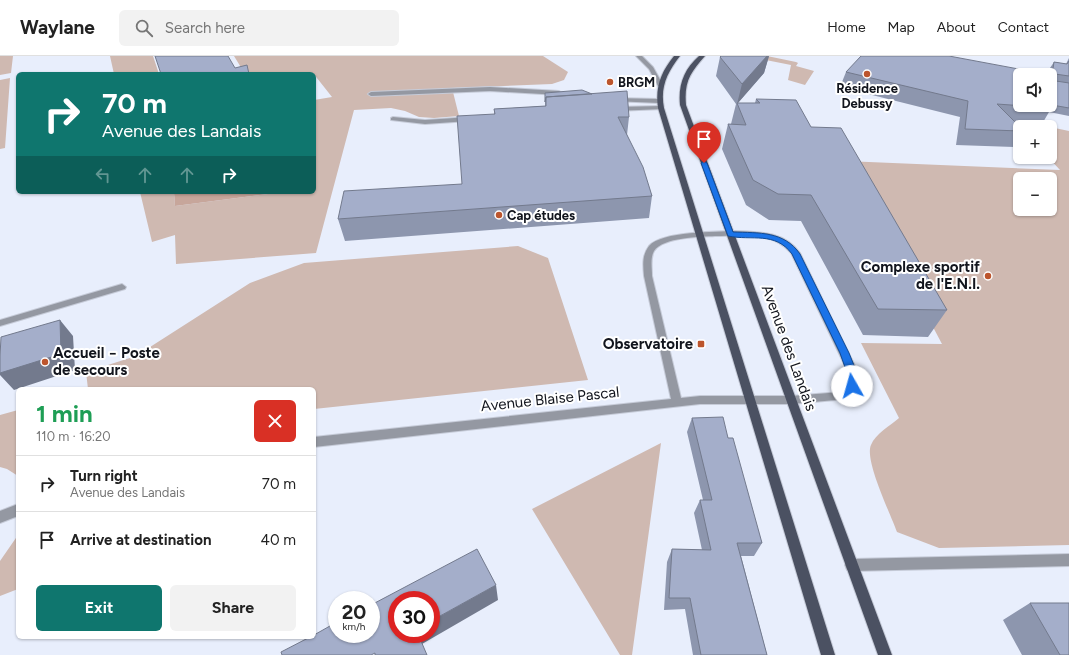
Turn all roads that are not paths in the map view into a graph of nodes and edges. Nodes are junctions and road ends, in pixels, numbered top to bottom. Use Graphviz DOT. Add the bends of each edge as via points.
graph roads {
  1 [pos="639,56"];
  2 [pos="677,56"];
  3 [pos="702,56"];
  4 [pos="660,85"];
  5 [pos="564,93"];
  6 [pos="371,94"];
  7 [pos="608,99"];
  8 [pos="660,105"];
  9 [pos="608,109"];
  10 [pos="473,118"];
  11 [pos="393,119"];
  12 [pos="699,234"];
  13 [pos="731,234"];
  14 [pos="122,287"];
  15 [pos="0,323"];
  16 [pos="750,400"];
  17 [pos="791,400"];
  18 [pos="677,402"];
  19 [pos="316,442"];
  20 [pos="16,511"];
  21 [pos="0,516"];
  22 [pos="1069,560"];
  23 [pos="852,565"];
  24 [pos="828,655"];
  25 [pos="885,655"];
  1 -- 4 [label="street" via="651,68"];
  2 -- 4 [label="main road" via="664,72"];
  3 -- 13 [label="main road, Avenue des Landais" via="685,76 682,98"];
  4 -- 8 [label="main road"];
  5 -- 6 [label="street" via="490,89"];
  7 -- 8 [label="street"];
  8 -- 9 [label="street"];
  8 -- 12 [label="main road"];
  10 -- 11 [label="street" via="426,122"];
  12 -- 13 [label="street, Avenue Blaise Pascal"];
  12 -- 16 [label="main road"];
  12 -- 18 [label="street, Avenue Blaise Pascal" via="658,242 651,249 648,258 651,291"];
  13 -- 17 [label="main road, Avenue des Landais"];
  13 -- 17 [label="street, Avenue Blaise Pascal" via="770,236 790,246 805,270 850,366 852,386 843,396"];
  14 -- 15 [label="street"];
  16 -- 17 [label="street, Avenue Blaise Pascal"];
  16 -- 18 [label="street, Avenue Blaise Pascal"];
  16 -- 24 [label="main road"];
  17 -- 23 [label="main road, Avenue des Landais"];
  18 -- 19 [label="street, Avenue Blaise Pascal"];
  20 -- 21 [label="street"];
  22 -- 23 [label="street"];
  23 -- 25 [label="main road, Avenue des Landais"];
}
